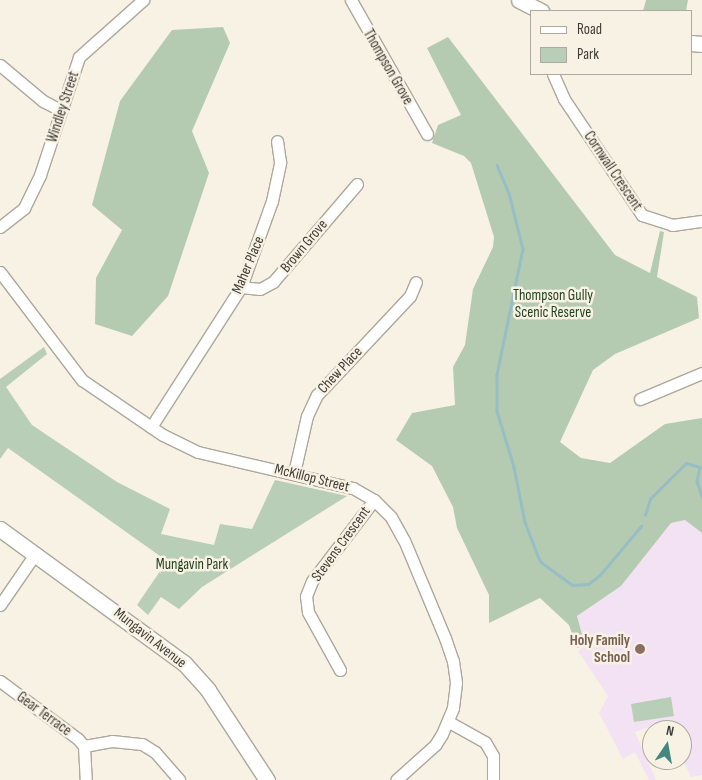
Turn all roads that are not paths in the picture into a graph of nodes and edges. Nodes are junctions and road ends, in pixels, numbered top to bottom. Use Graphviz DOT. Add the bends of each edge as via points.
graph roads {
  1 [pos="143,0"];
  2 [pos="351,0"];
  3 [pos="519,0"];
  4 [pos="539,10"];
  5 [pos="0,64"];
  6 [pos="553,75"];
  7 [pos="61,110"];
  8 [pos="427,134"];
  9 [pos="277,141"];
  10 [pos="357,184"];
  11 [pos="702,220"];
  12 [pos="0,227"];
  13 [pos="0,272"];
  14 [pos="416,282"];
  15 [pos="241,287"];
  16 [pos="702,374"];
  17 [pos="640,399"];
  18 [pos="151,427"];
  19 [pos="294,473"];
  20 [pos="374,500"];
  21 [pos="0,529"];
  22 [pos="36,554"];
  23 [pos="0,604"];
  24 [pos="340,670"];
  25 [pos="0,681"];
  26 [pos="448,722"];
  27 [pos="84,746"];
  28 [pos="86,780"];
  29 [pos="179,780"];
  30 [pos="267,780"];
  31 [pos="396,780"];
  32 [pos="493,780"];
  1 -- 7 [label="street, Windley Street" via="79,57"];
  2 -- 8 [label="street, Thompson Grove"];
  3 -- 4 [label="main road"];
  5 -- 7 [label="street" via="43,101"];
  6 -- 11 [label="street, Cornwall Crescent" via="564,99 642,215 672,226"];
  7 -- 12 [label="street, Windley Street" via="40,175 24,208"];
  9 -- 15 [label="street, Maher Place" via="280,162 272,201"];
  10 -- 15 [label="street, Brown Grove" via="273,282 260,289"];
  13 -- 18 [label="street, McKillop Street" via="82,380"];
  14 -- 19 [label="street, Chew Place" via="410,296 317,395 306,416"];
  15 -- 18 [label="street, Maher Place"];
  16 -- 17 [label="street"];
  18 -- 19 [label="street, McKillop Street" via="198,452"];
  19 -- 20 [label="street, McKillop Street" via="346,486"];
  20 -- 24 [label="street, Stevens Crescent" via="312,581 306,596 308,612"];
  20 -- 26 [label="street, McKillop Street" via="391,517 404,540 453,661 456,689"];
  21 -- 22 [label="main road, Mungavin Avenue"];
  22 -- 23 [label="street"];
  22 -- 30 [label="main road, Mungavin Avenue" via="184,662 208,690"];
  25 -- 27 [label="street, Gear Terrace" via="66,728"];
  26 -- 31 [label="street, McKillop Street" via="435,745"];
  26 -- 32 [label="street" via="485,742 493,756"];
  27 -- 28 [label="street, Gear Terrace"];
  27 -- 29 [label="street" via="112,741 142,744 155,752"];
}
